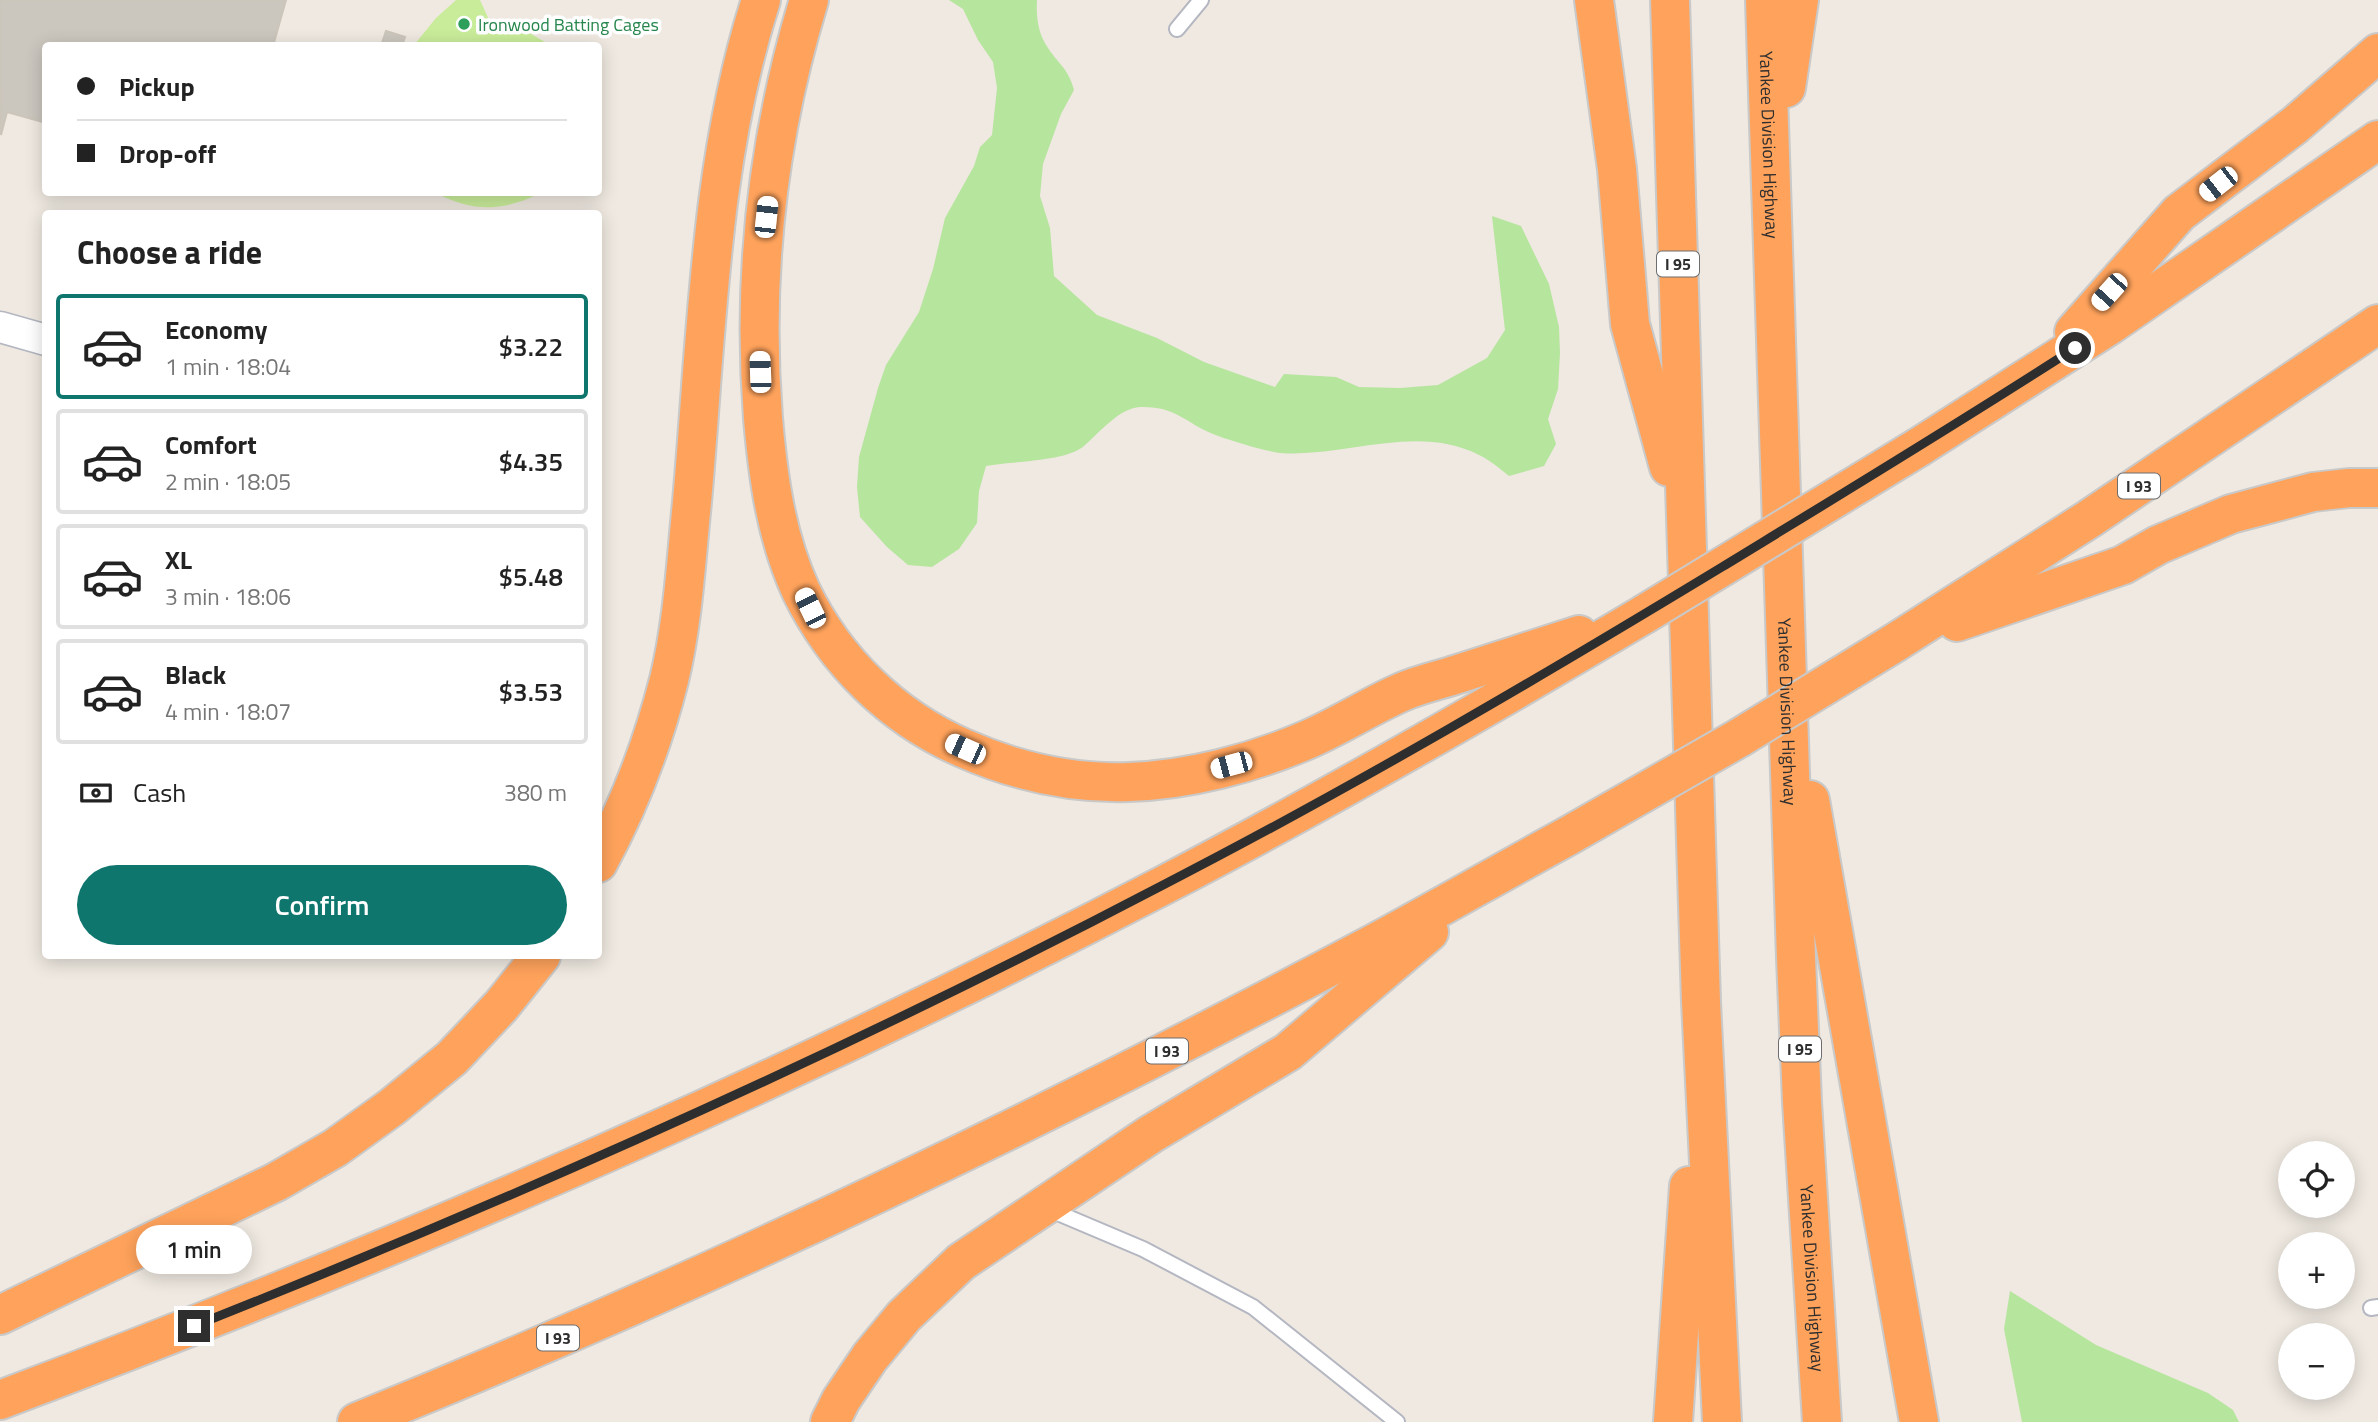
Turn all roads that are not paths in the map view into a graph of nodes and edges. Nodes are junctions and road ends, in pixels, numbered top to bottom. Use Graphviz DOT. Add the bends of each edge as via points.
graph roads {
  1 [pos="761,0"];
  2 [pos="810,0"];
  3 [pos="1201,0"];
  4 [pos="1594,0"];
  5 [pos="1670,0"];
  6 [pos="1765,0"];
  7 [pos="1799,0"];
  8 [pos="1177,29"];
  9 [pos="2378,53"];
  10 [pos="2378,140"];
  11 [pos="1772,187"];
  12 [pos="2378,324"];
  13 [pos="0,327"];
  14 [pos="42,339"];
  15 [pos="2040,370"];
  16 [pos="2378,488"];
  17 [pos="1686,528"];
  18 [pos="1896,642"];
  19 [pos="1562,652"];
  20 [pos="1787,676"];
  21 [pos="602,855"];
  22 [pos="1498,875"];
  23 [pos="539,959"];
  24 [pos="1701,1002"];
  25 [pos="1041,1207"];
  26 [pos="0,1315"];
  27 [pos="0,1400"];
  28 [pos="358,1422"];
  29 [pos="830,1422"];
  30 [pos="1397,1422"];
  31 [pos="1673,1422"];
  32 [pos="1722,1422"];
  33 [pos="1822,1422"];
  34 [pos="1919,1422"];
  1 -- 21 [label="highway" via="736,88 725,149 675,653 654,730 625,810"];
  2 -- 19 [label="highway" via="781,112 760,275 766,451 779,525 800,589 832,642 881,696 914,722 983,757 1052,776 1129,782 1212,770 1283,749 1403,691"];
  3 -- 8 [label="lane"];
  4 -- 17 [label="highway" via="1617,169 1630,324"];
  5 -- 17 [label="highway, I 95"];
  6 -- 11 [label="highway, Yankee Division Highway / I 95"];
  7 -- 11 [label="highway"];
  9 -- 15 [label="highway" via="2295,125 2179,213"];
  10 -- 15 [label="highway"];
  11 -- 20 [label="highway, Yankee Division Highway / I 95"];
  12 -- 18 [label="highway, I 93" via="2112,504"];
  13 -- 14 [label="street"];
  15 -- 19 [label="highway, bridge" via="1643,615"];
  16 -- 18 [label="highway" via="2313,492 2231,514 2123,565"];
  17 -- 24 [label="highway, I 95"];
  18 -- 22 [label="highway, I 93, bridge" via="1739,738"];
  19 -- 27 [label="highway" via="1406,754 1163,886 909,1012 682,1119 422,1232"];
  20 -- 33 [label="highway, Yankee Division Highway / I 95" via="1802,1102"];
  20 -- 34 [label="highway"];
  22 -- 25 [label="highway" via="1288,1052"];
  22 -- 28 [label="highway, I 93" via="1240,1014 894,1186 631,1306"];
  23 -- 26 [label="highway" via="452,1058 335,1148 276,1182"];
  24 -- 31 [label="highway"];
  24 -- 32 [label="highway, I 95"];
  25 -- 29 [label="highway" via="961,1262 904,1317 870,1357"];
  25 -- 30 [label="lane" via="1143,1249 1253,1307"];
}
